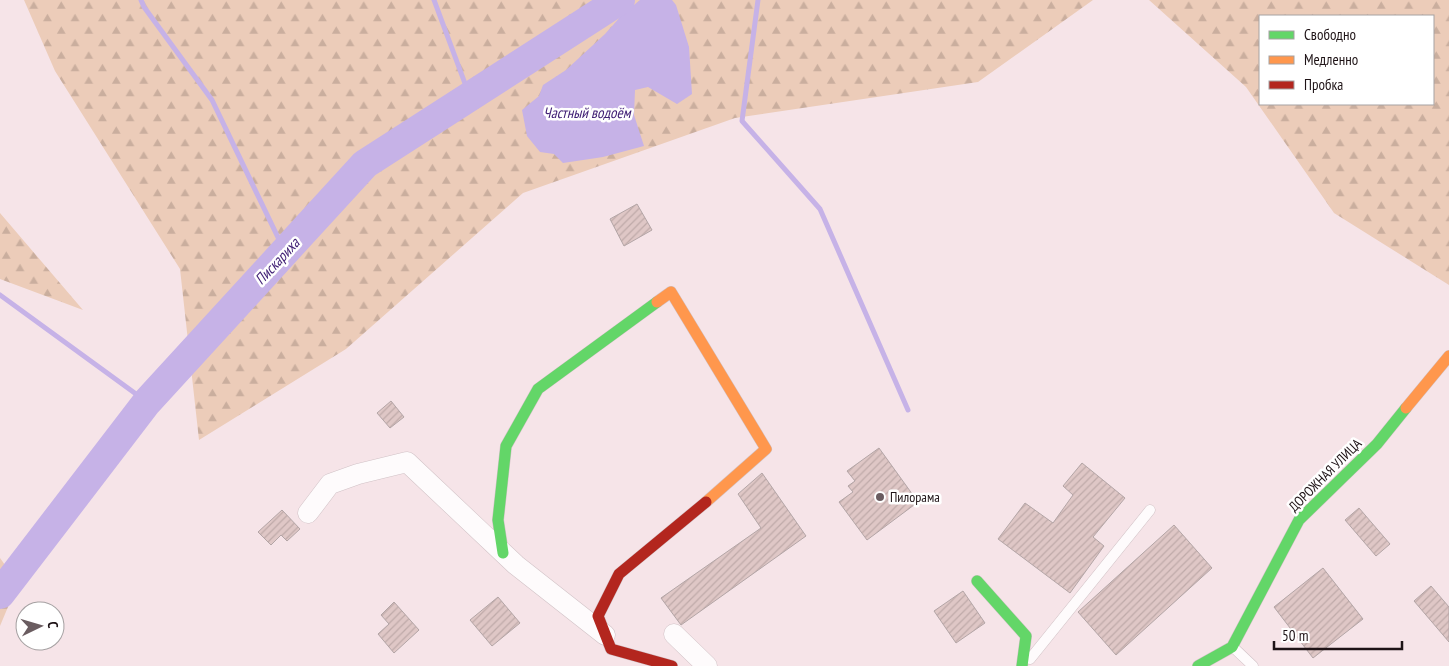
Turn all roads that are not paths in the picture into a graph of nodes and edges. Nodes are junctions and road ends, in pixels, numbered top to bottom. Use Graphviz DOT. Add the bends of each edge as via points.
graph roads {
  1 [pos="1449,356"];
  2 [pos="1150,510"];
  3 [pos="308,512"];
  4 [pos="504,553"];
  5 [pos="977,581"];
  6 [pos="674,634"];
  7 [pos="605,635"];
  8 [pos="1232,647"];
  9 [pos="672,666"];
  10 [pos="707,666"];
  11 [pos="1024,666"];
  12 [pos="1198,666"];
  13 [pos="1253,666"];
  1 -- 8 [label="street, ДОРОЖНАЯ УЛИЦА" via="1377,444 1299,520"];
  2 -- 11 [label="lane"];
  3 -- 4 [label="street" via="330,484 407,462"];
  4 -- 7 [label="street"];
  4 -- 7 [label="street" via="498,520 506,446 538,389 671,292 766,449 619,574 598,616"];
  5 -- 11 [label="street" via="1026,636"];
  6 -- 10 [label="street"];
  7 -- 9 [label="street" via="611,649"];
  8 -- 12 [label="street"];
  8 -- 13 [label="lane"];
}
